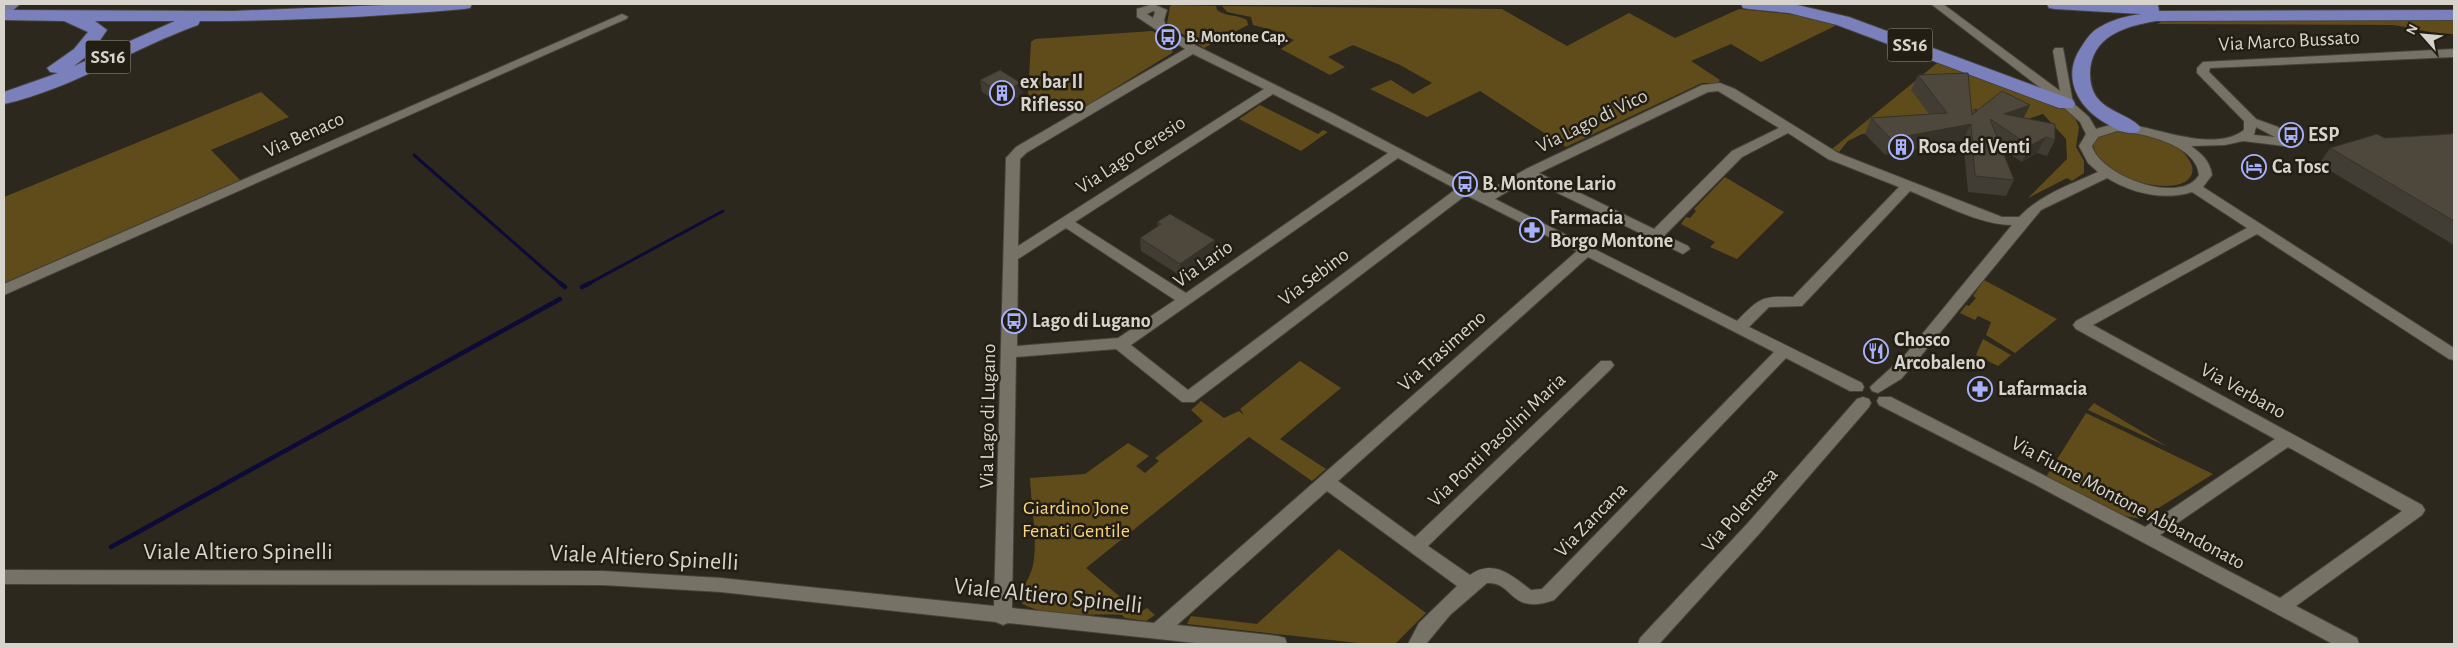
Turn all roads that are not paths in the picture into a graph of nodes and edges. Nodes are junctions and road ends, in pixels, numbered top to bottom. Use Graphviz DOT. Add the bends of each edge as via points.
graph roads {
  1 [pos="13,4"];
  2 [pos="464,4"];
  3 [pos="1749,4"];
  4 [pos="1936,4"];
  5 [pos="2055,4"];
  6 [pos="4,13"];
  7 [pos="58,15"];
  8 [pos="213,15"];
  9 [pos="2247,15"];
  10 [pos="2454,15"];
  11 [pos="622,17"];
  12 [pos="1161,29"];
  13 [pos="1193,49"];
  14 [pos="2060,51"];
  15 [pos="2454,53"];
  16 [pos="4,86"];
  17 [pos="1272,89"];
  18 [pos="4,98"];
  19 [pos="2063,100"];
  20 [pos="2250,122"];
  21 [pos="2124,127"];
  22 [pos="1788,128"];
  23 [pos="2092,134"];
  24 [pos="2236,139"];
  25 [pos="2174,140"];
  26 [pos="1398,152"];
  27 [pos="2203,165"];
  28 [pos="2107,173"];
  29 [pos="1528,174"];
  30 [pos="1908,186"];
  31 [pos="2195,188"];
  32 [pos="1465,189"];
  33 [pos="1484,199"];
  34 [pos="1984,216"];
  35 [pos="2022,221"];
  36 [pos="1065,222"];
  37 [pos="2257,228"];
  38 [pos="1656,236"];
  39 [pos="2007,239"];
  40 [pos="1683,249"];
  41 [pos="1586,251"];
  42 [pos="1012,256"];
  43 [pos="4,290"];
  44 [pos="1186,300"];
  45 [pos="1738,329"];
  46 [pos="1119,343"];
  47 [pos="1009,352"];
  48 [pos="1783,352"];
  49 [pos="2454,356"];
  50 [pos="1606,365"];
  51 [pos="1882,394"];
  52 [pos="1860,395"];
  53 [pos="2286,440"];
  54 [pos="1326,482"];
  55 [pos="2146,535"];
  56 [pos="1416,546"];
  57 [pos="4,577"];
  58 [pos="1471,586"];
  59 [pos="2281,608"];
  60 [pos="1003,617"];
  61 [pos="1157,632"];
  62 [pos="1278,644"];
  63 [pos="1417,644"];
  64 [pos="1647,644"];
  65 [pos="2350,644"];
  1 -- 6 [label="main road"];
  2 -- 8 [label="highway, SS16" via="399,11"];
  3 -- 19 [label="highway, SS16" via="1789,8 1842,20"];
  4 -- 19 [label="street"];
  5 -- 9 [label="highway"];
  6 -- 7 [label="highway, SS16"];
  7 -- 8 [label="highway, SS16"];
  7 -- 16 [label="highway, SS16" via="85,22 98,30 90,44 67,64 32,79"];
  8 -- 18 [label="highway, SS16" via="167,29 67,77"];
  9 -- 10 [label="highway"];
  9 -- 21 [label="highway" via="2156,16 2132,20 2102,33 2083,60 2080,85 2093,106"];
  11 -- 43 [label="street, Via Benaco"];
  12 -- 13 [label="street"];
  13 -- 17 [label="street"];
  13 -- 42 [label="street, Via Lago di Lugano" via="1016,154 1012,163"];
  14 -- 19 [label="street"];
  15 -- 20 [label="street, Via Marco Bussato" via="2228,63 2203,68 2203,73"];
  17 -- 26 [label="street"];
  17 -- 36 [label="street, Via Lago Ceresio"];
  19 -- 21 [label="street" via="2092,116"];
  19 -- 23 [label="street" via="2085,120"];
  20 -- 24 [label="street" via="2250,131"];
  20 -- 24 [label="street" via="2268,125 2284,142"];
  21 -- 23 [label="street" via="2102,129"];
  21 -- 25 [label="street"];
  22 -- 29 [label="street, Via Lago di Vico" via="1731,92 1720,87 1706,88"];
  22 -- 30 [label="street" via="1833,156"];
  22 -- 38 [label="street" via="1737,154"];
  23 -- 28 [label="street" via="2086,148 2090,157"];
  24 -- 25 [label="street" via="2198,143"];
  24 -- 27 [label="street" via="2212,153"];
  25 -- 27 [label="street"];
  26 -- 32 [label="street"];
  26 -- 44 [label="street, Via Lario"];
  27 -- 31 [label="street" via="2206,175"];
  28 -- 31 [label="street" via="2149,190 2169,192"];
  28 -- 35 [label="street" via="2049,199"];
  29 -- 33 [label="street, Via Lago di Vico"];
  29 -- 38 [label="street"];
  30 -- 34 [label="street"];
  30 -- 45 [label="street" via="1798,302 1764,303"];
  31 -- 37 [label="street"];
  32 -- 33 [label="street"];
  32 -- 46 [label="street, Via Sebino" via="1188,398"];
  33 -- 41 [label="street"];
  34 -- 35 [label="street" via="2002,221"];
  34 -- 39 [label="street" via="2000,228"];
  35 -- 39 [label="street"];
  36 -- 42 [label="street, Via Lago Ceresio"];
  36 -- 44 [label="street"];
  37 -- 49 [label="street"];
  37 -- 53 [label="street, Via Verbano" via="2081,325"];
  38 -- 40 [label="street"];
  39 -- 51 [label="street"];
  41 -- 45 [label="street"];
  41 -- 54 [label="street, Via Trasimeno"];
  42 -- 47 [label="street, Via Lago di Lugano"];
  44 -- 46 [label="street, Via Lario" via="1137,335"];
  45 -- 48 [label="street"];
  46 -- 47 [label="street, Via Lario"];
  47 -- 60 [label="street, Via Lago di Lugano"];
  48 -- 52 [label="street"];
  48 -- 58 [label="street, Via Zancana" via="1548,595 1538,600 1527,597 1496,576 1481,576"];
  50 -- 56 [label="street, Via Ponti Pasolini Maria"];
  51 -- 52 [label="street" via="1874,406"];
  51 -- 55 [label="street, Via Fiume Montone Abbandonato"];
  52 -- 64 [label="street, Via Polentesa" via="1753,529"];
  53 -- 55 [label="street"];
  53 -- 59 [label="street, Via Verbano" via="2416,510"];
  54 -- 56 [label="street"];
  54 -- 61 [label="street, Via Trasimeno"];
  55 -- 59 [label="street, Via Fiume Montone Abbandonato"];
  56 -- 58 [label="street"];
  57 -- 60 [label="street, Viale Altiero Spinelli" via="603,578 721,586"];
  58 -- 63 [label="street, Via Zancana" via="1426,627"];
  59 -- 65 [label="street, Via Fiume Montone Abbandonato"];
  60 -- 61 [label="street, Viale Altiero Spinelli"];
  61 -- 62 [label="street, Viale Altiero Spinelli"];
}
